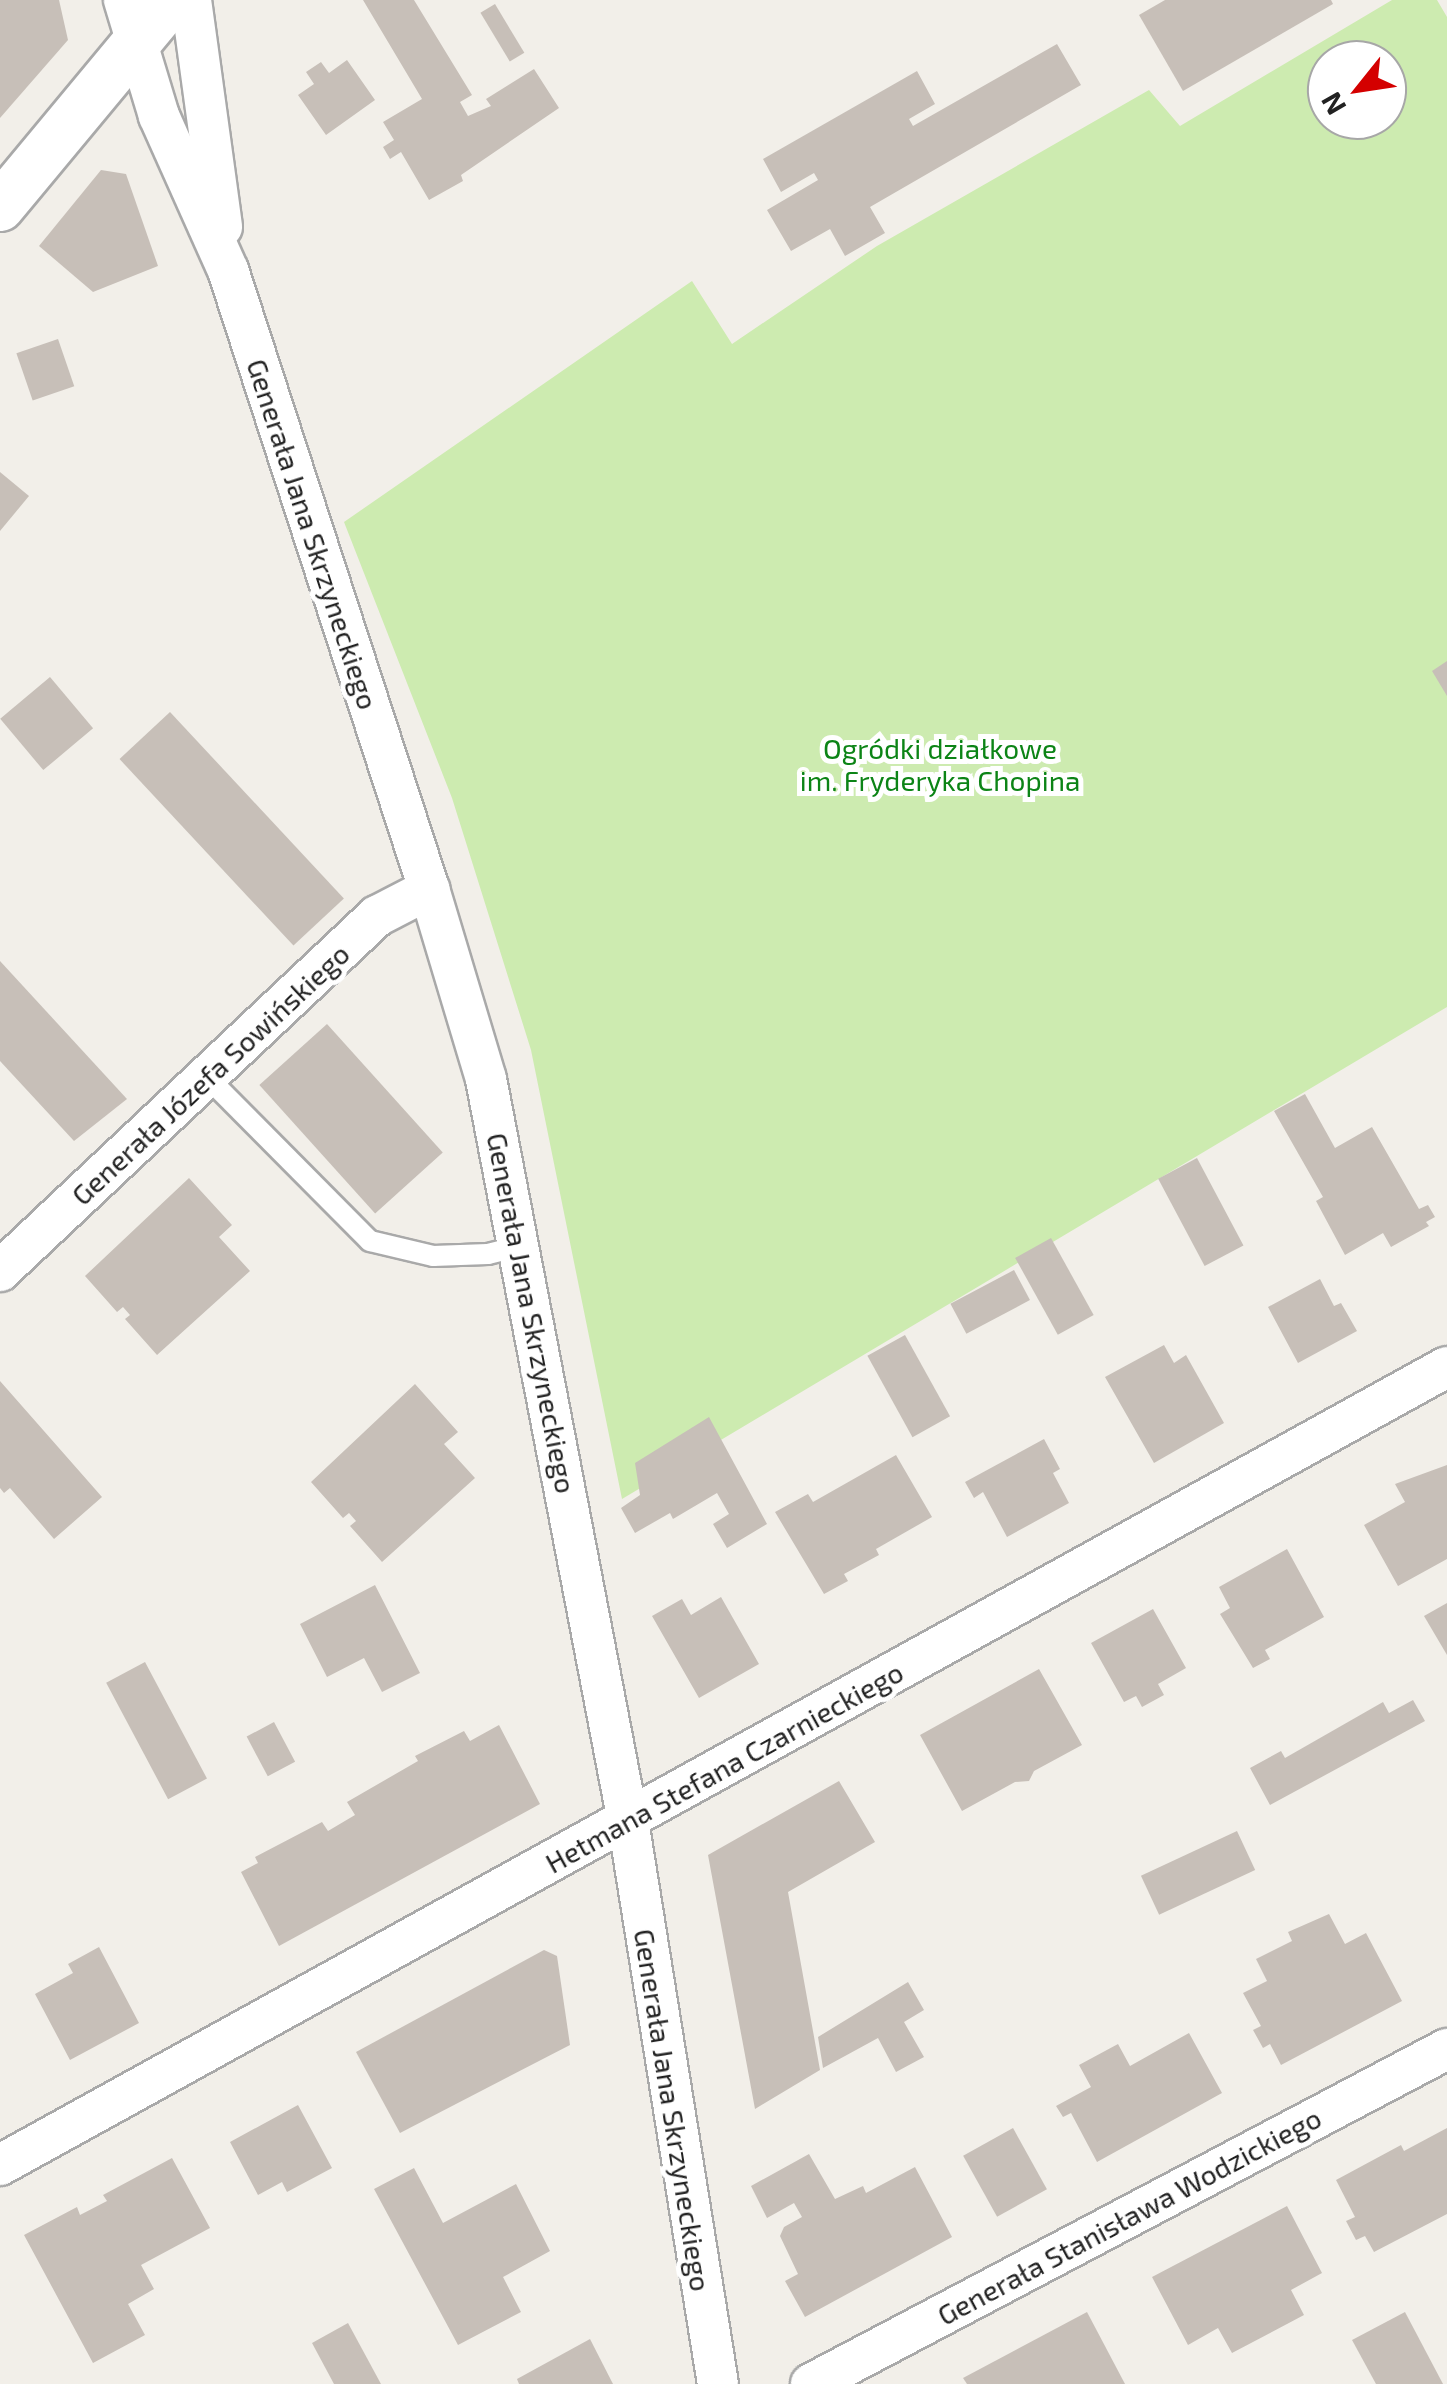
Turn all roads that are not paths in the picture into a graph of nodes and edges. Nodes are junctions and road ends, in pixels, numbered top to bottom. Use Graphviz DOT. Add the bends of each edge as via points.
graph roads {
  1 [pos="172,0"];
  2 [pos="192,0"];
  3 [pos="130,22"];
  4 [pos="0,207"];
  5 [pos="228,270"];
  6 [pos="429,889"];
  7 [pos="207,1077"];
  8 [pos="519,1246"];
  9 [pos="0,1271"];
  10 [pos="1447,1367"];
  11 [pos="628,1821"];
  12 [pos="1447,2048"];
  13 [pos="0,2165"];
  14 [pos="718,2384"];
  15 [pos="812,2384"];
  1 -- 3 [label="street"];
  2 -- 5 [label="street, Generała Jana Skrzyneckiego"];
  3 -- 4 [label="street"];
  3 -- 5 [label="street, Generała Jana Skrzyneckiego" via="159,116"];
  5 -- 6 [label="street, Generała Jana Skrzyneckiego"];
  6 -- 7 [label="street, Generała Józefa Sowińskiego" via="377,916"];
  6 -- 8 [label="street, Generała Jana Skrzyneckiego" via="486,1079"];
  7 -- 8 [label="lane" via="370,1241 433,1256"];
  7 -- 9 [label="street, Generała Józefa Sowińskiego"];
  8 -- 11 [label="street, Generała Jana Skrzyneckiego"];
  10 -- 11 [label="street, Hetmana Stefana Czarnieckiego"];
  11 -- 13 [label="street, Hetmana Stefana Czarnieckiego"];
  11 -- 14 [label="street, Generała Jana Skrzyneckiego"];
  12 -- 15 [label="street, Generała Stanisława Wodzickiego"];
}
